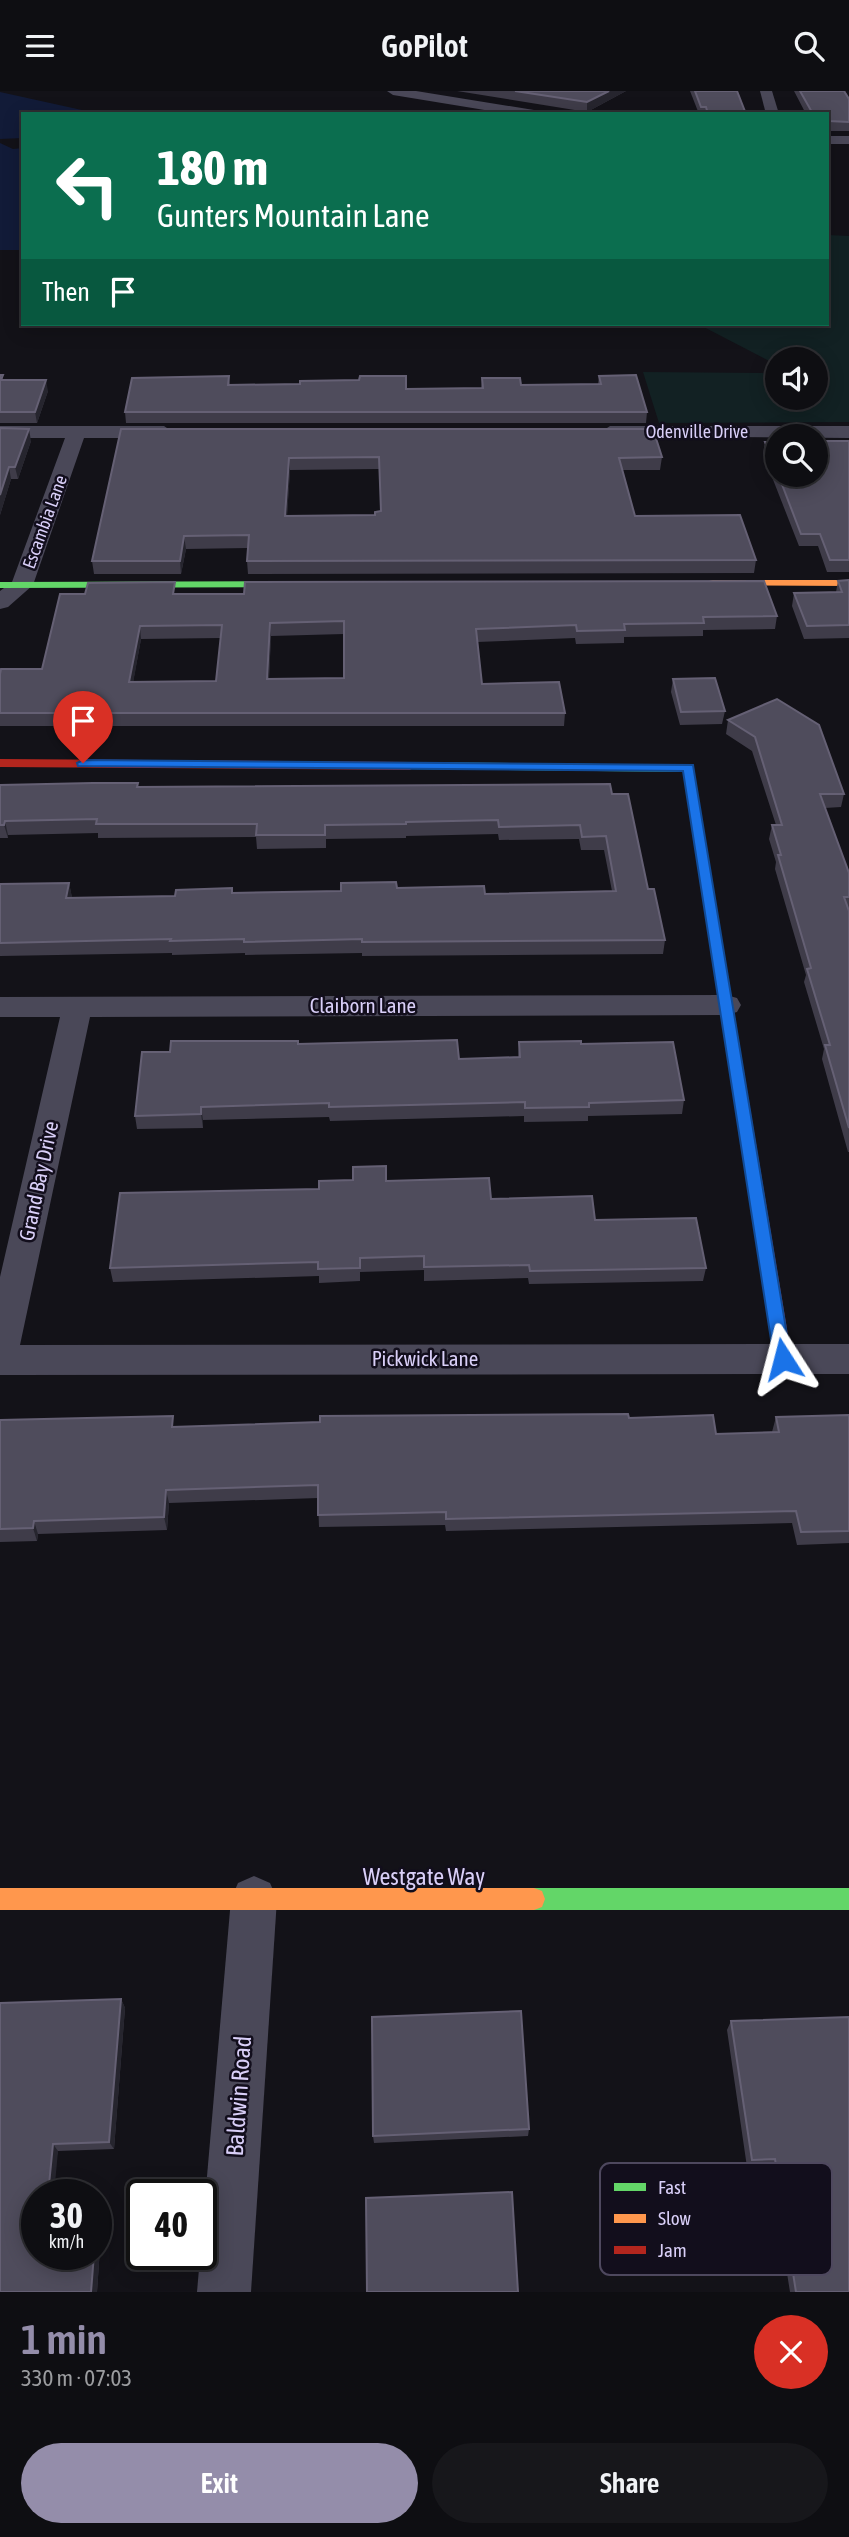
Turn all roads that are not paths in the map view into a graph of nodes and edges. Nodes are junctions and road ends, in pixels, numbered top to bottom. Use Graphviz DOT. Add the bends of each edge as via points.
graph roads {
  1 [pos="393,91"];
  2 [pos="766,91"];
  3 [pos="523,97"];
  4 [pos="500,108"];
  5 [pos="523,112"];
  6 [pos="771,112"];
  7 [pos="829,140"];
  8 [pos="849,140"];
  9 [pos="829,151"];
  10 [pos="849,151"];
  11 [pos="0,432"];
  12 [pos="77,432"];
  13 [pos="178,432"];
  14 [pos="597,432"];
  15 [pos="849,432"];
  16 [pos="698,583"];
  17 [pos="849,583"];
  18 [pos="312,584"];
  19 [pos="0,585"];
  20 [pos="22,585"];
  21 [pos="0,602"];
  22 [pos="0,763"];
  23 [pos="726,1005"];
  24 [pos="0,1007"];
  25 [pos="77,1007"];
  26 [pos="0,1358"];
  27 [pos="783,1359"];
  28 [pos="849,1359"];
  29 [pos="0,1899"];
  30 [pos="254,1899"];
  31 [pos="849,1899"];
  32 [pos="224,2292"];
  1 -- 4 [label="street"];
  2 -- 6 [label="street"];
  3 -- 4 [label="street"];
  4 -- 5 [label="street"];
  7 -- 8 [label="street"];
  9 -- 10 [label="street"];
  11 -- 12 [label="street"];
  12 -- 13 [label="street"];
  12 -- 20 [label="street, Escambia Lane"];
  14 -- 15 [label="street, Odenville Drive"];
  16 -- 17 [label="street"];
  18 -- 20 [label="street"];
  19 -- 20 [label="street"];
  20 -- 21 [label="street, Escambia Lane"];
  22 -- 23 [label="street" via="689,768"];
  23 -- 25 [label="street, Claiborn Lane"];
  23 -- 27 [label="street"];
  24 -- 25 [label="street, Claiborn Lane"];
  25 -- 26 [label="street, Grand Bay Drive"];
  26 -- 27 [label="street, Pickwick Lane"];
  27 -- 28 [label="street, Pickwick Lane"];
  29 -- 30 [label="street, Westgate Way"];
  30 -- 31 [label="street, Westgate Way"];
  30 -- 32 [label="street, Baldwin Road"];
}
